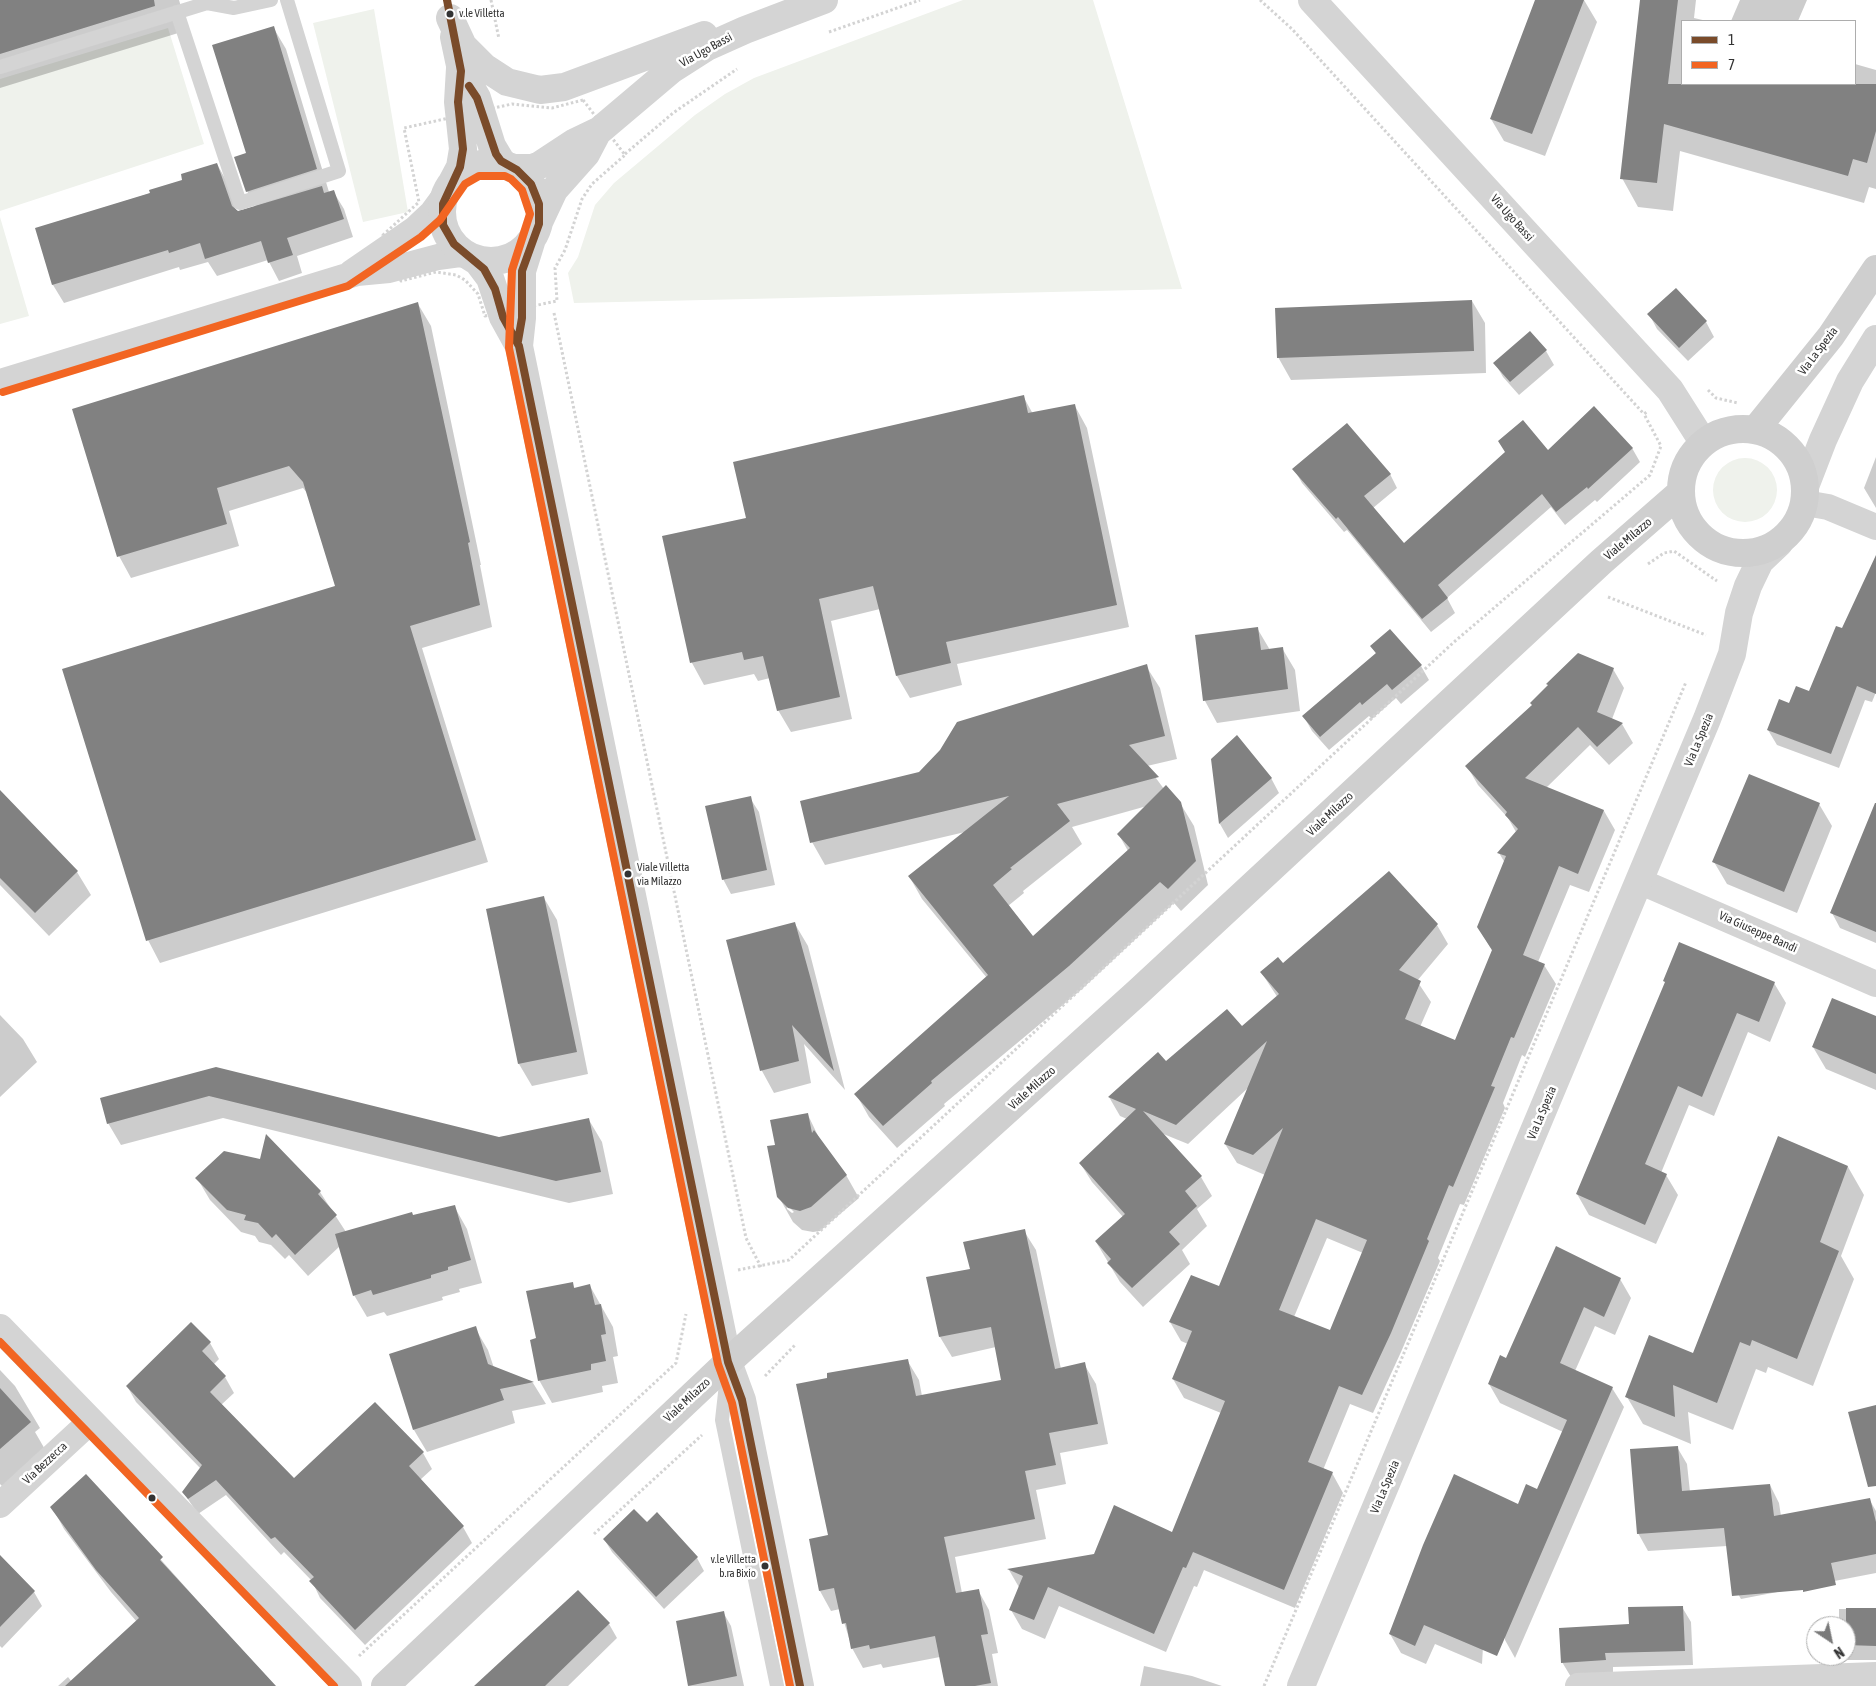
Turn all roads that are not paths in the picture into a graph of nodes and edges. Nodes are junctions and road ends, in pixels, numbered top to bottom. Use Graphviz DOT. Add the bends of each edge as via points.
graph roads {
  1 [pos="271,0"];
  2 [pos="287,0"];
  3 [pos="824,0"];
  4 [pos="1312,0"];
  5 [pos="202,2"];
  6 [pos="448,9"];
  7 [pos="177,12"];
  8 [pos="744,30"];
  9 [pos="460,64"];
  10 [pos="0,66"];
  11 [pos="604,127"];
  12 [pos="509,166"];
  13 [pos="448,189"];
  14 [pos="537,230"];
  15 [pos="470,256"];
  16 [pos="1876,269"];
  17 [pos="344,277"];
  18 [pos="1876,339"];
  19 [pos="519,346"];
  20 [pos="0,382"];
  21 [pos="1756,429"];
  22 [pos="1703,442"];
  23 [pos="1680,492"];
  24 [pos="1806,493"];
  25 [pos="1876,527"];
  26 [pos="1779,543"];
  27 [pos="1640,881"];
  28 [pos="1876,984"];
  29 [pos="0,1328"];
  30 [pos="728,1362"];
  31 [pos="733,1412"];
  32 [pos="91,1421"];
  33 [pos="0,1505"];
  34 [pos="1876,1674"];
  35 [pos="343,1681"];
  36 [pos="385,1686"];
  37 [pos="777,1686"];
  38 [pos="800,1686"];
  39 [pos="1301,1686"];
  40 [pos="1578,1686"];
  1 -- 5 [label="lane" via="234,8"];
  2 -- 7 [label="lane" via="339,171 240,203"];
  3 -- 8 [label="street, Via Ugo Bassi"];
  4 -- 22 [label="street, Via Ugo Bassi" via="1670,390"];
  5 -- 7 [label="lane"];
  6 -- 8 [label="street" via="458,37 484,67 507,82 540,90 580,91 706,34"];
  6 -- 9 [label="street"];
  7 -- 10 [label="lane"];
  8 -- 11 [label="street, Via Ugo Bassi" via="707,47 671,70"];
  9 -- 12 [label="street" via="477,98 492,146 501,161"];
  9 -- 13 [label="street" via="458,102 463,149 460,167"];
  11 -- 12 [label="street, Via Ugo Bassi" via="540,166"];
  11 -- 14 [label="street, Via Ugo Bassi" via="586,154 554,190"];
  12 -- 13 [label="street" via="475,166 458,176"];
  12 -- 14 [label="street" via="524,176 536,194 540,204"];
  13 -- 15 [label="street" via="442,215 444,225 454,244"];
  13 -- 17 [label="street" via="432,213 415,229"];
  14 -- 15 [label="street" via="529,244 512,257 491,261"];
  14 -- 19 [label="street, Via Ugo Bassi" via="522,271"];
  15 -- 17 [label="street" via="438,257 389,270"];
  15 -- 19 [label="street" via="490,278 503,317"];
  16 -- 21 [label="main road, Via La Spezia" via="1831,336"];
  17 -- 20 [label="street"];
  18 -- 24 [label="street, Via La Spezia" via="1850,381 1823,440"];
  19 -- 30 [label="street"];
  21 -- 22 [label="main road, Via La Spezia" via="1728,430"];
  21 -- 24 [label="main road, Via La Spezia" via="1774,436 1790,448 1801,465"];
  22 -- 23 [label="main road, Via La Spezia" via="1690,457"];
  23 -- 26 [label="main road, Via La Spezia" via="1684,512 1706,542 1742,554 1761,551"];
  23 -- 30 [label="main road, Viale Milazzo" via="1138,992"];
  24 -- 25 [label="street" via="1828,507"];
  24 -- 26 [label="main road, Via La Spezia" via="1800,518"];
  26 -- 27 [label="street, Via La Spezia" via="1760,561 1748,586 1728,667"];
  27 -- 28 [label="street, Via Giuseppe Bandi"];
  27 -- 39 [label="street, Via La Spezia"];
  29 -- 32 [label="street"];
  30 -- 31 [label="street"];
  30 -- 36 [label="main road, Viale Milazzo"];
  31 -- 37 [label="lane"];
  31 -- 38 [label="street"];
  32 -- 33 [label="street, Via Bezzecca"];
  32 -- 35 [label="street"];
  34 -- 40 [label="street"];
}
